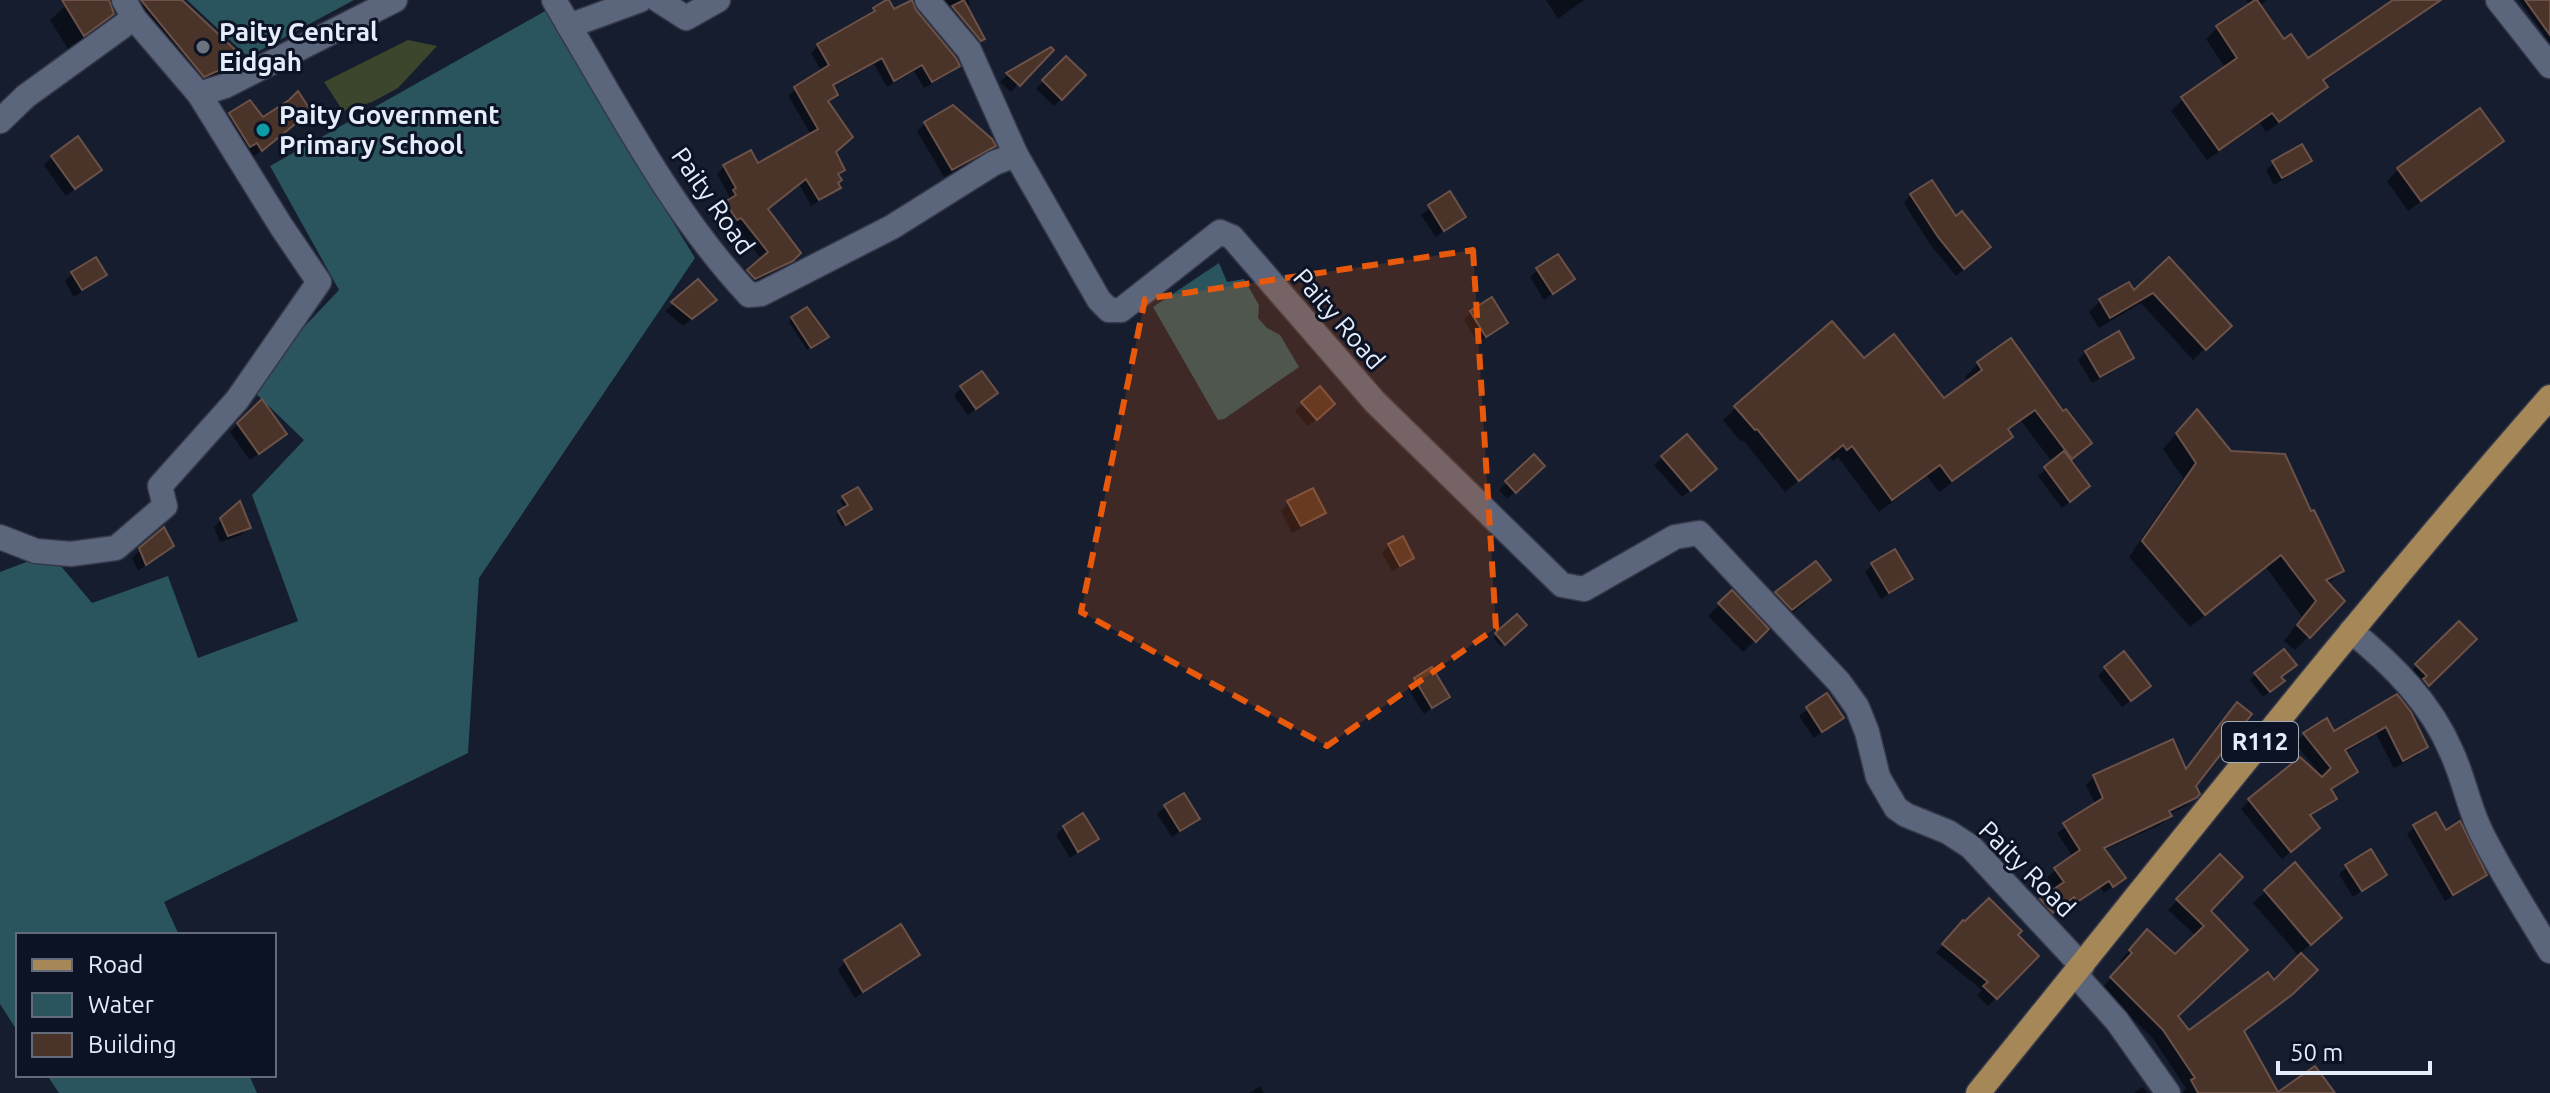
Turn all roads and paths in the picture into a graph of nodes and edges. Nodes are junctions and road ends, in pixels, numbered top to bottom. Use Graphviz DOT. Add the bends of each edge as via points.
graph roads {
  1 [pos="395,0"];
  2 [pos="554,0"];
  3 [pos="640,0"];
  4 [pos="658,0"];
  5 [pos="718,0"];
  6 [pos="927,0"];
  7 [pos="2498,0"];
  8 [pos="129,9"];
  9 [pos="569,26"];
  10 [pos="2550,66"];
  11 [pos="199,94"];
  12 [pos="0,121"];
  13 [pos="1016,155"];
  14 [pos="2550,397"];
  15 [pos="0,537"];
  16 [pos="2351,631"];
  17 [pos="2550,951"];
  18 [pos="2078,970"];
  19 [pos="1978,1093"];
  20 [pos="2168,1093"];
  1 -- 11 [label="street" via="225,86"];
  2 -- 9 [label="street"];
  3 -- 9 [label="street"];
  4 -- 5 [label="street" via="686,18"];
  6 -- 13 [label="street" via="969,50"];
  7 -- 10 [label="street"];
  8 -- 11 [label="street"];
  8 -- 12 [label="street"];
  9 -- 13 [label="street, Paity Road" via="676,204 749,295 761,294 892,227 994,163"];
  11 -- 15 [label="street" via="319,282 237,400 160,486 165,506 116,548 71,554 36,551"];
  13 -- 18 [label="street, Paity Road" via="1109,310 1121,310 1220,232 1232,237 1375,402 1562,585 1584,589 1675,537 1699,533 1857,707 1878,777 1896,808 1971,847"];
  14 -- 16 [label="main road, R112"];
  16 -- 17 [label="street" via="2385,659 2434,718 2452,751 2480,830"];
  16 -- 18 [label="main road, R112"];
  18 -- 19 [label="main road, R112"];
  18 -- 20 [label="street"];
}
